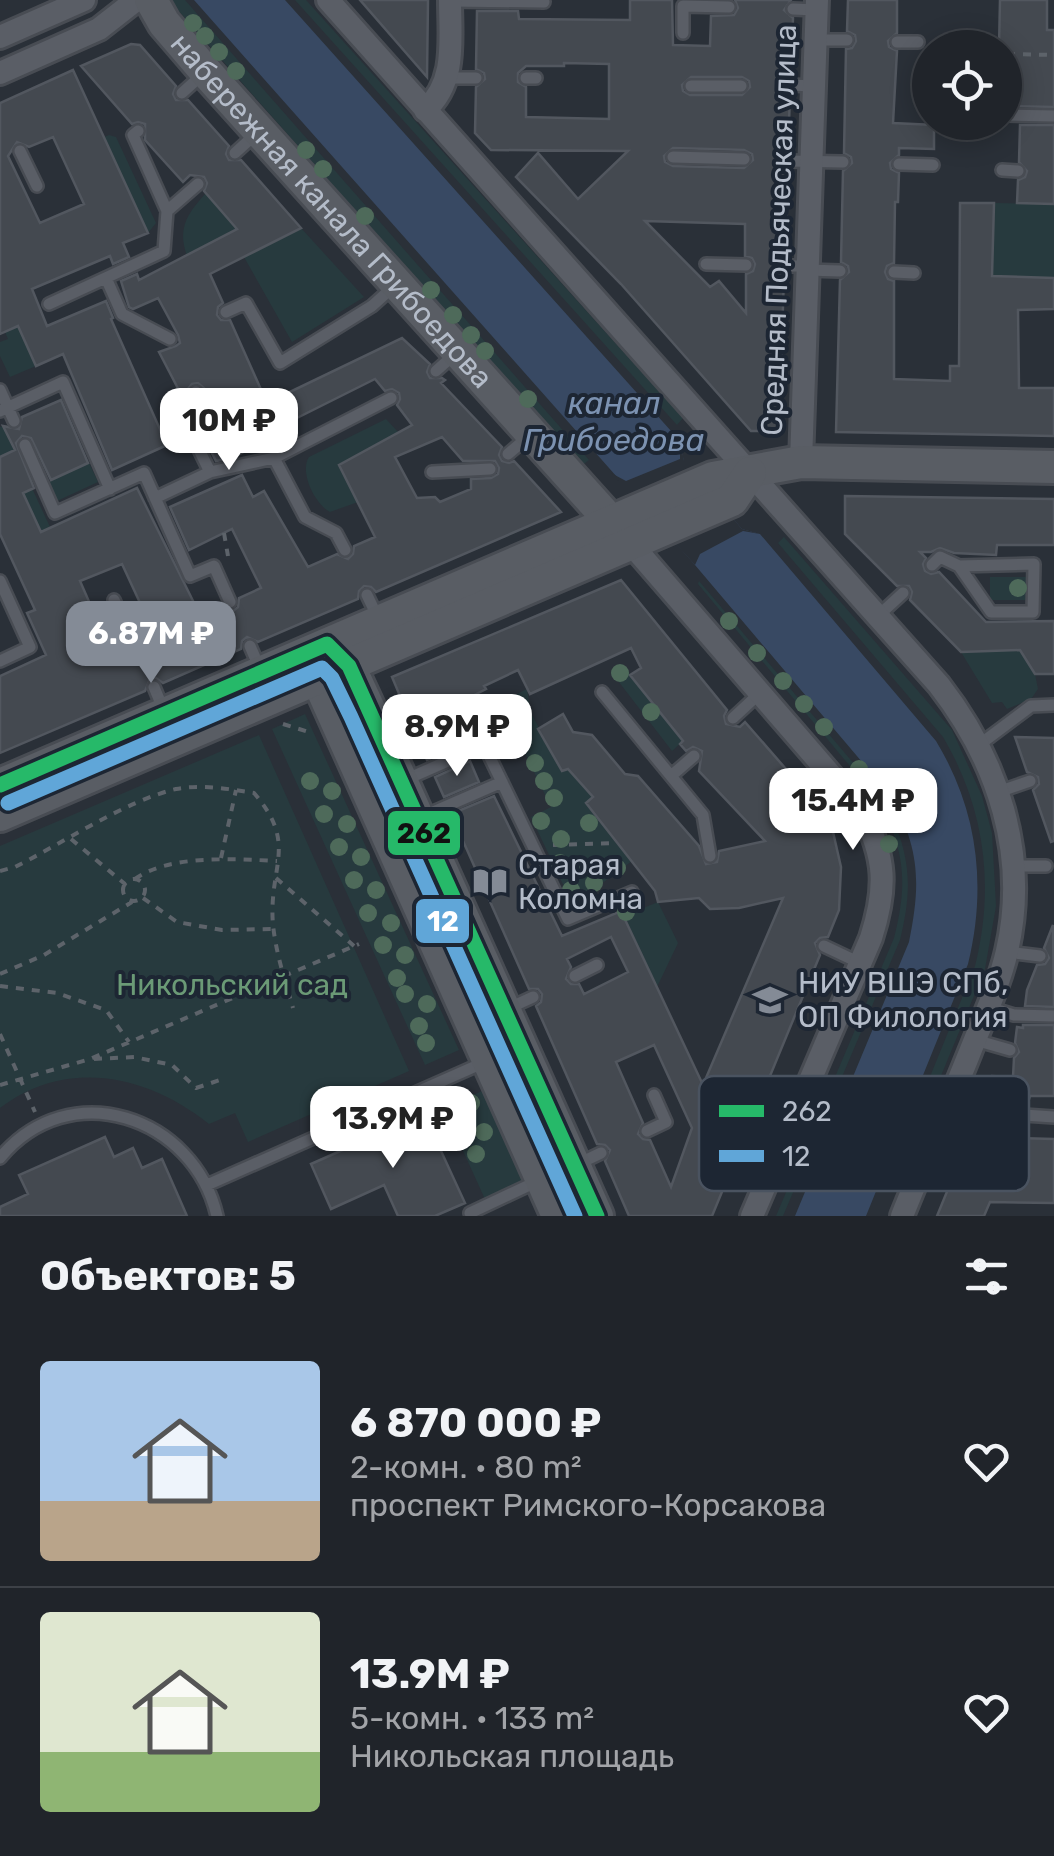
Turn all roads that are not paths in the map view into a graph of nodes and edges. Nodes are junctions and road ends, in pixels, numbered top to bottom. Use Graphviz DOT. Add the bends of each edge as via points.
graph roads {
  1 [pos="84,0"];
  2 [pos="136,0"];
  3 [pos="152,0"];
  4 [pos="328,0"];
  5 [pos="450,1"];
  6 [pos="544,2"];
  7 [pos="809,6"];
  8 [pos="729,7"];
  9 [pos="683,33"];
  10 [pos="0,39"];
  11 [pos="815,40"];
  12 [pos="846,40"];
  13 [pos="897,42"];
  14 [pos="912,42"];
  15 [pos="6,71"];
  16 [pos="448,78"];
  17 [pos="476,78"];
  18 [pos="690,86"];
  19 [pos="741,86"];
  20 [pos="425,110"];
  21 [pos="1022,115"];
  22 [pos="1054,116"];
  23 [pos="138,131"];
  24 [pos="20,151"];
  25 [pos="673,157"];
  26 [pos="744,159"];
  27 [pos="800,161"];
  28 [pos="843,162"];
  29 [pos="899,164"];
  30 [pos="933,164"];
  31 [pos="1002,170"];
  32 [pos="1018,170"];
  33 [pos="198,184"];
  34 [pos="36,186"];
  35 [pos="168,211"];
  36 [pos="706,264"];
  37 [pos="746,265"];
  38 [pos="800,267"];
  39 [pos="840,271"];
  40 [pos="894,272"];
  41 [pos="914,273"];
  42 [pos="106,278"];
  43 [pos="396,284"];
  44 [pos="49,304"];
  45 [pos="226,312"];
  46 [pos="173,340"];
  47 [pos="0,390"];
  48 [pos="196,392"];
  49 [pos="391,398"];
  50 [pos="4,410"];
  51 [pos="14,421"];
  52 [pos="25,445"];
  53 [pos="274,458"];
  54 [pos="801,462"];
  55 [pos="1054,467"];
  56 [pos="490,470"];
  57 [pos="210,472"];
  58 [pos="432,472"];
  59 [pos="732,484"];
  60 [pos="110,488"];
  61 [pos="155,498"];
  62 [pos="635,528"];
  63 [pos="345,550"];
  64 [pos="932,565"];
  65 [pos="959,566"];
  66 [pos="0,581"];
  67 [pos="903,593"];
  68 [pos="114,600"];
  69 [pos="230,602"];
  70 [pos="878,616"];
  71 [pos="126,627"];
  72 [pos="338,656"];
  73 [pos="0,661"];
  74 [pos="318,680"];
  75 [pos="602,692"];
  76 [pos="760,693"];
  77 [pos="1054,705"];
  78 [pos="733,718"];
  79 [pos="980,744"];
  80 [pos="694,756"];
  81 [pos="671,776"];
  82 [pos="402,781"];
  83 [pos="502,782"];
  84 [pos="1030,782"];
  85 [pos="0,785"];
  86 [pos="998,792"];
  87 [pos="370,796"];
  88 [pos="0,816"];
  89 [pos="418,818"];
  90 [pos="386,833"];
  91 [pos="710,856"];
  92 [pos="1014,866"];
  93 [pos="1046,866"];
  94 [pos="632,892"];
  95 [pos="824,946"];
  96 [pos="1007,952"];
  97 [pos="1040,956"];
  98 [pos="860,963"];
  99 [pos="598,965"];
  100 [pos="575,976"];
  101 [pos="518,1004"];
  102 [pos="988,1007"];
  103 [pos="1054,1016"];
  104 [pos="472,1024"];
  105 [pos="974,1040"];
  106 [pos="520,1046"];
  107 [pos="1010,1050"];
  108 [pos="488,1060"];
  109 [pos="812,1076"];
  110 [pos="960,1076"];
  111 [pos="654,1095"];
  112 [pos="1029,1116"];
  113 [pos="1054,1117"];
  114 [pos="647,1132"];
  115 [pos="0,1158"];
  116 [pos="588,1159"];
  117 [pos="542,1180"];
  118 [pos="207,1185"];
  119 [pos="763,1191"];
  120 [pos="912,1191"];
  121 [pos="470,1213"];
  122 [pos="217,1216"];
  123 [pos="558,1216"];
  124 [pos="596,1216"];
  125 [pos="752,1216"];
  126 [pos="902,1216"];
  1 -- 10 [label="street"];
  2 -- 15 [label="street" via="99,29"];
  3 -- 43 [label="main road, набережная канала Грибоедова" via="194,82"];
  4 -- 20 [label="street"];
  5 -- 6 [label="lane"];
  5 -- 16 [label="street"];
  7 -- 11 [label="street, Средняя Подьяческая улица"];
  8 -- 9 [label="lane" via="683,6"];
  10 -- 15 [label="street"];
  11 -- 12 [label="lane"];
  11 -- 27 [label="street, Средняя Подьяческая улица" via="802,86"];
  13 -- 14 [label="lane"];
  16 -- 17 [label="lane"];
  16 -- 20 [label="street"];
  18 -- 19 [label="lane"];
  20 -- 59 [label="street"];
  21 -- 22 [label="lane"];
  23 -- 35 [label="lane" via="132,135"];
  24 -- 34 [label="lane"];
  25 -- 26 [label="lane"];
  27 -- 28 [label="lane"];
  27 -- 38 [label="street, Средняя Подьяческая улица"];
  29 -- 30 [label="lane"];
  31 -- 32 [label="lane"];
  33 -- 35 [label="lane"];
  35 -- 42 [label="lane" via="164,251"];
  36 -- 37 [label="lane"];
  38 -- 39 [label="lane"];
  38 -- 54 [label="street, Средняя Подьяческая улица"];
  40 -- 41 [label="lane"];
  42 -- 44 [label="lane"];
  42 -- 46 [label="lane" via="122,314"];
  43 -- 45 [label="lane" via="280,363 246,303"];
  43 -- 62 [label="main road, набережная канала Грибоедова" via="447,361 520,444"];
  47 -- 50 [label="lane"];
  48 -- 57 [label="lane" via="187,425"];
  49 -- 53 [label="lane"];
  50 -- 51 [label="lane"];
  50 -- 60 [label="lane" via="63,382"];
  52 -- 60 [label="lane" via="55,514"];
  53 -- 57 [label="lane"];
  53 -- 63 [label="lane" via="305,518 336,533"];
  54 -- 55 [label="main road"];
  54 -- 59 [label="main road"];
  56 -- 58 [label="lane"];
  57 -- 61 [label="lane"];
  59 -- 62 [label="main road"];
  59 -- 70 [label="street"];
  60 -- 61 [label="lane" via="144,473"];
  61 -- 69 [label="lane" via="190,576 214,566"];
  62 -- 72 [label="main road"];
  62 -- 72 [label="main road" via="374,608"];
  62 -- 76 [label="street, набережная канала Грибоедова"];
  64 -- 65 [label="lane" via="940,557"];
  65 -- 65 [label="lane" via="1034,564 1033,612 991,612"];
  66 -- 73 [label="lane" via="30,647"];
  67 -- 70 [label="lane"];
  68 -- 71 [label="lane"];
  70 -- 79 [label="street"];
  72 -- 74 [label="main road"];
  72 -- 82 [label="main road"];
  72 -- 85 [label="main road" via="256,659 160,700"];
  74 -- 87 [label="main road"];
  74 -- 88 [label="main road"];
  75 -- 81 [label="lane"];
  76 -- 78 [label="lane"];
  76 -- 98 [label="street, набережная канала Грибоедова" via="862,812 876,839 881,906"];
  77 -- 79 [label="lane" via="1031,706"];
  79 -- 86 [label="street"];
  80 -- 81 [label="lane"];
  81 -- 91 [label="lane" via="702,815"];
  82 -- 83 [label="lane" via="484,745"];
  82 -- 87 [label="lane"];
  82 -- 89 [label="main road"];
  83 -- 89 [label="lane"];
  83 -- 94 [label="lane" via="568,919"];
  84 -- 86 [label="lane"];
  86 -- 92 [label="street"];
  87 -- 90 [label="main road"];
  89 -- 90 [label="lane"];
  89 -- 101 [label="main road"];
  90 -- 104 [label="main road"];
  92 -- 93 [label="lane"];
  92 -- 96 [label="street"];
  95 -- 98 [label="lane"];
  96 -- 97 [label="lane"];
  96 -- 102 [label="street"];
  98 -- 109 [label="street, набережная канала Грибоедова"];
  99 -- 100 [label="lane"];
  101 -- 104 [label="lane"];
  101 -- 106 [label="main road"];
  102 -- 103 [label="lane"];
  102 -- 105 [label="street"];
  104 -- 108 [label="main road"];
  105 -- 107 [label="lane"];
  105 -- 110 [label="street"];
  106 -- 108 [label="lane"];
  106 -- 116 [label="main road"];
  108 -- 117 [label="main road"];
  108 -- 118 [label="lane"];
  111 -- 114 [label="lane" via="666,1122"];
  112 -- 113 [label="lane"];
  115 -- 118 [label="lane" via="50,1122 82,1114 119,1116 164,1134"];
  116 -- 117 [label="lane"];
  116 -- 124 [label="main road"];
  117 -- 121 [label="lane"];
  117 -- 123 [label="main road"];
  118 -- 122 [label="lane"];
  119 -- 125 [label="street, набережная канала Грибоедова"];
  120 -- 126 [label="street"];
}
